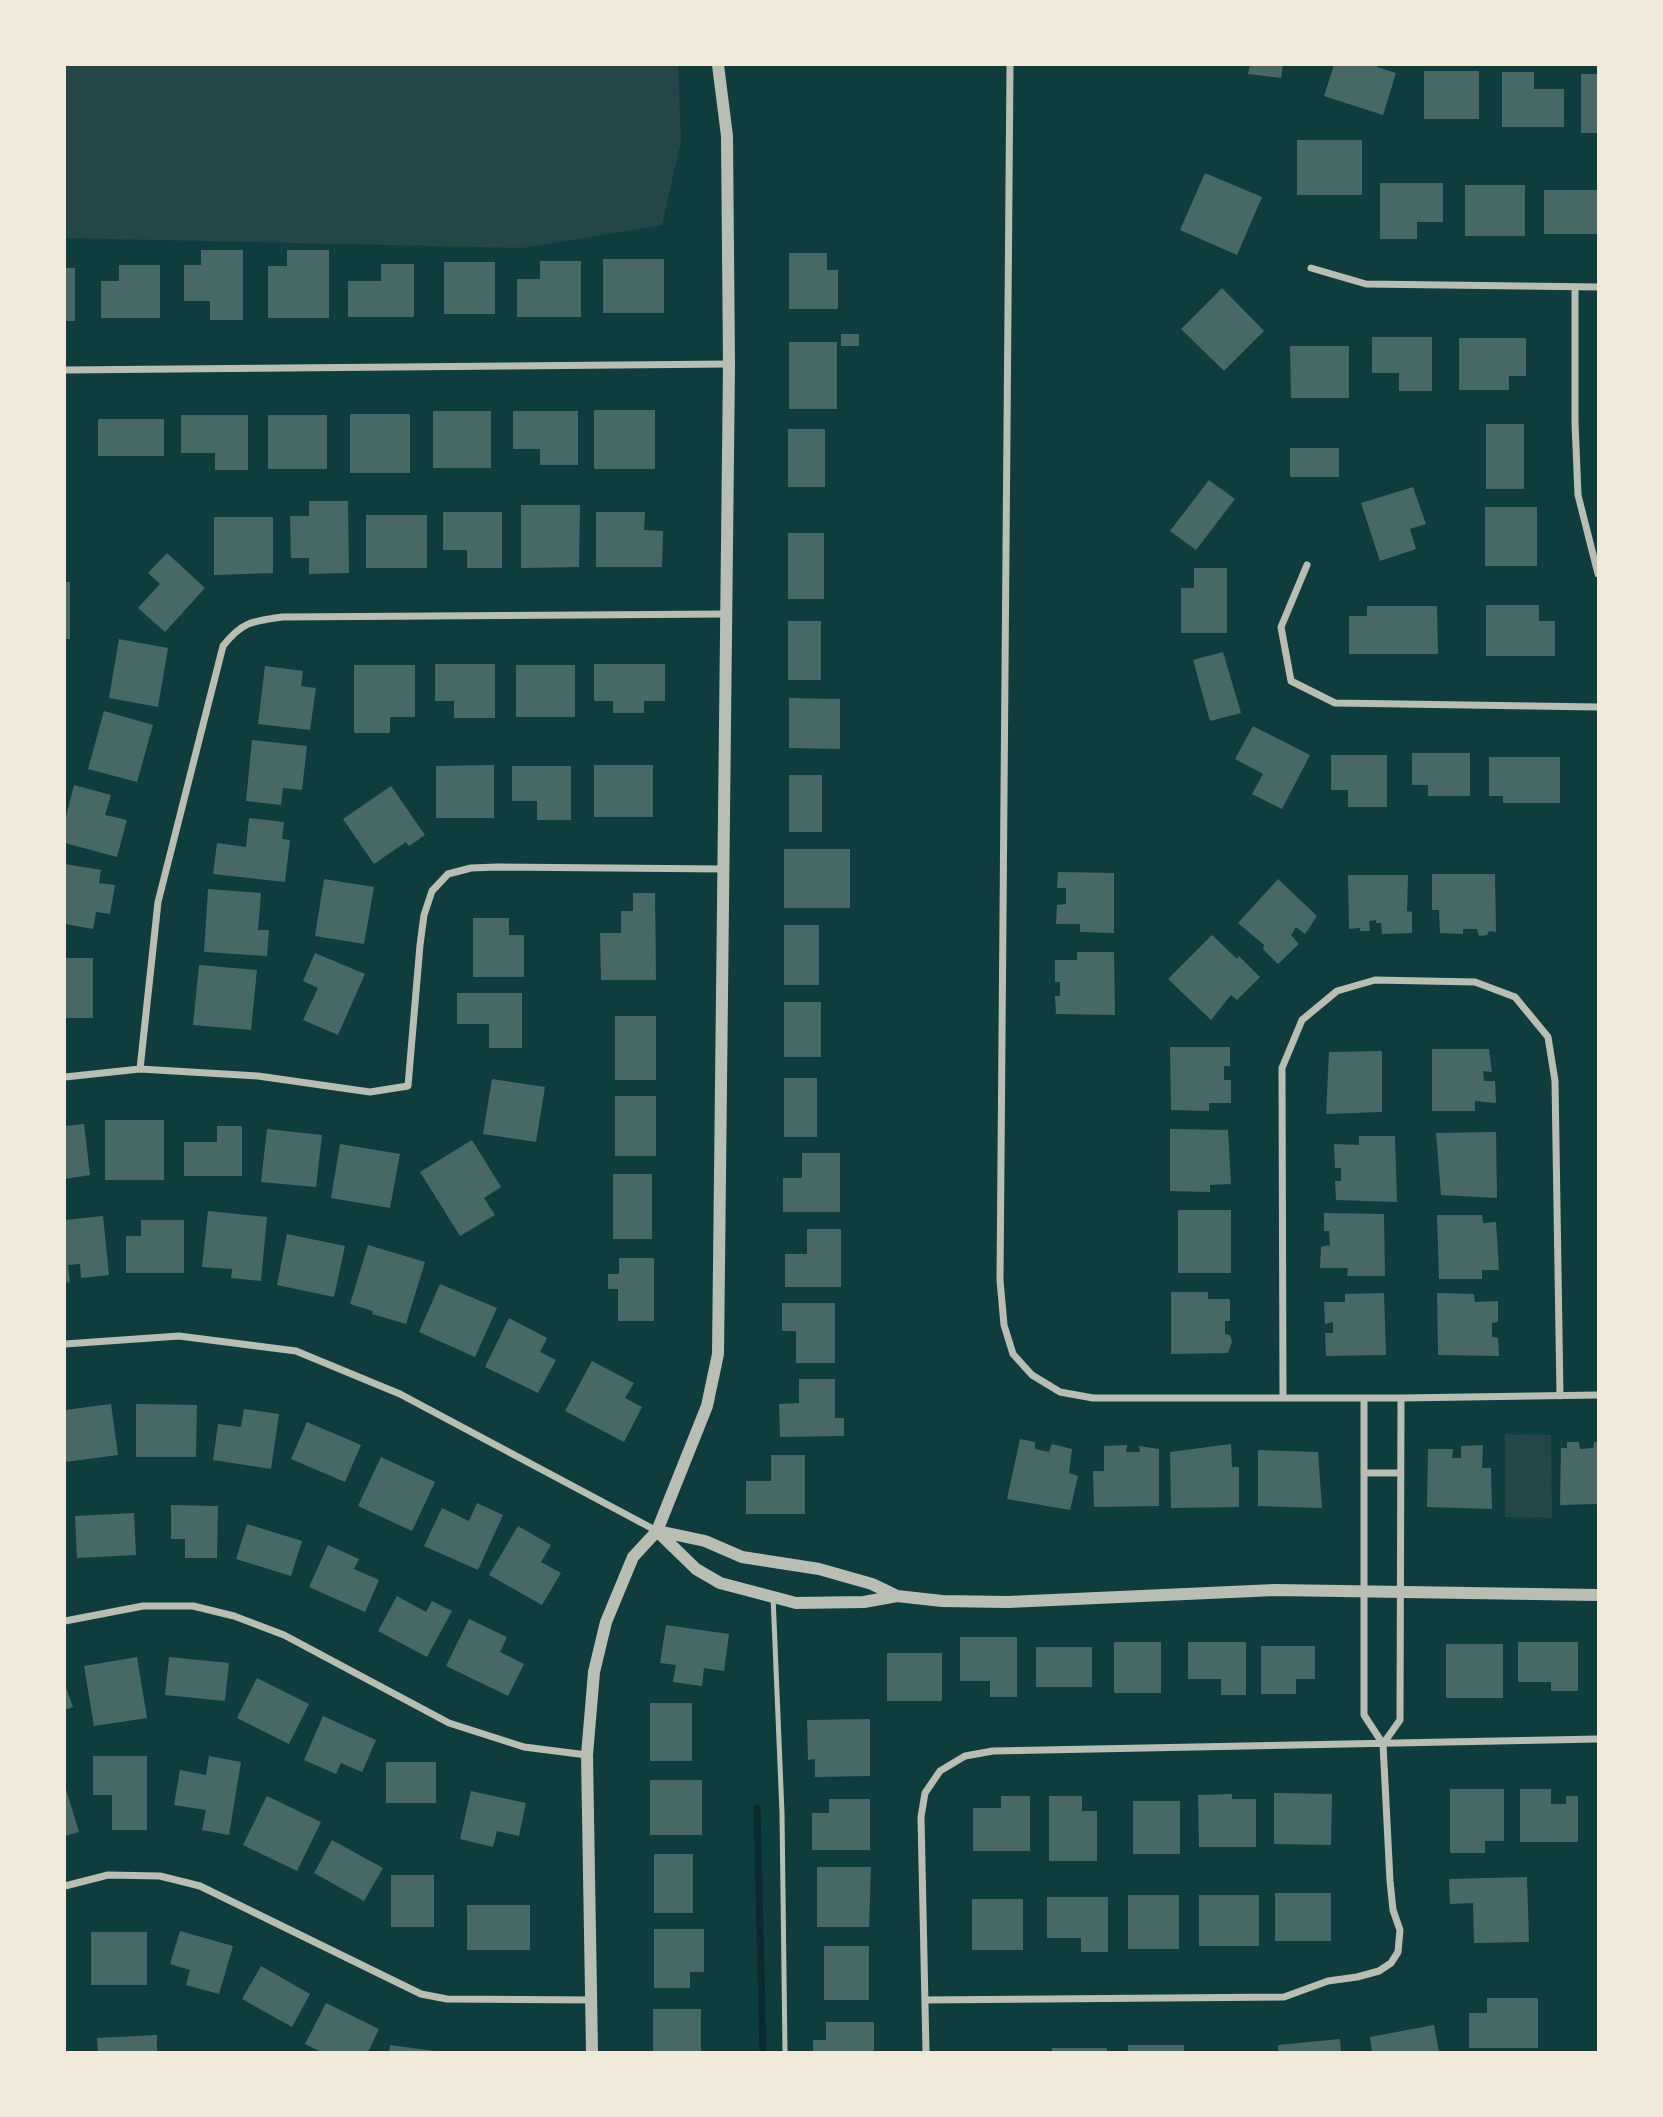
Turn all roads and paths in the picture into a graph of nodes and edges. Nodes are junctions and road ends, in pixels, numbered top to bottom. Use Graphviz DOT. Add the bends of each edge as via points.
graph roads {
  1 [pos="718,65"];
  2 [pos="1010,65"];
  3 [pos="1311,268"];
  4 [pos="1575,287"];
  5 [pos="1598,287"];
  6 [pos="729,364"];
  7 [pos="65,370"];
  8 [pos="1307,565"];
  9 [pos="1598,574"];
  10 [pos="728,614"];
  11 [pos="1598,707"];
  12 [pos="724,869"];
  13 [pos="140,1069"];
  14 [pos="65,1077"];
  15 [pos="65,1344"];
  16 [pos="1598,1395"];
  17 [pos="1560,1396"];
  18 [pos="1283,1398"];
  19 [pos="1364,1398"];
  20 [pos="1401,1398"];
  21 [pos="1365,1472"];
  22 [pos="1400,1473"];
  23 [pos="657,1531"];
  24 [pos="1365,1591"];
  25 [pos="1400,1592"];
  26 [pos="1598,1595"];
  27 [pos="774,1597"];
  28 [pos="897,1597"];
  29 [pos="65,1621"];
  30 [pos="1598,1739"];
  31 [pos="1383,1744"];
  32 [pos="587,1755"];
  33 [pos="65,1886"];
  34 [pos="592,2000"];
  35 [pos="926,2000"];
  36 [pos="592,2052"];
  37 [pos="785,2052"];
  38 [pos="926,2052"];
  1 -- 6 [label="street" via="727,136"];
  2 -- 18 [label="street" via="1000,1266 1004,1325 1013,1354 1032,1375 1060,1392 1093,1398"];
  3 -- 4 [label="street" via="1366,284"];
  4 -- 5 [label="street"];
  4 -- 9 [label="street" via="1578,495"];
  6 -- 7 [label="street"];
  6 -- 10 [label="street"];
  8 -- 11 [label="street" via="1281,627 1290,681 1335,703"];
  10 -- 12 [label="street"];
  10 -- 13 [label="street" via="282,617 254,620 233,632 223,646 158,902"];
  12 -- 13 [label="street" via="497,867 448,874 432,891 424,915 408,1086 370,1093 258,1076"];
  12 -- 23 [label="street" via="718,1354 707,1406"];
  13 -- 14 [label="street"];
  15 -- 23 [label="street" via="179,1336 296,1352 400,1394"];
  16 -- 17 [label="street"];
  17 -- 18 [label="street" via="1555,1082 1548,1037 1515,997 1475,982 1375,979 1338,991 1303,1020 1282,1068"];
  17 -- 20 [label="street"];
  18 -- 19 [label="street"];
  19 -- 20 [label="street"];
  19 -- 21 [label="street"];
  20 -- 22 [label="street"];
  21 -- 22 [label="street"];
  21 -- 24 [label="street"];
  22 -- 25 [label="street"];
  23 -- 27 [label="street" via="696,1569 720,1583"];
  23 -- 28 [label="street" via="705,1541 742,1556 819,1569 872,1584"];
  23 -- 32 [label="street" via="633,1557 606,1622 594,1672"];
  24 -- 25 [label="street"];
  24 -- 28 [label="street" via="1275,1590 1008,1602"];
  24 -- 31 [label="street" via="1364,1715"];
  25 -- 26 [label="street"];
  25 -- 31 [label="street" via="1400,1720"];
  27 -- 28 [label="street" via="796,1603"];
  27 -- 37 [label="lane"];
  29 -- 32 [label="street" via="143,1606 203,1608 284,1635 449,1723 524,1747"];
  30 -- 31 [label="street"];
  31 -- 35 [label="street" via="993,1751 965,1756 940,1771 925,1793 921,1817"];
  31 -- 35 [label="street" via="1390,1881 1400,1930 1398,1952 1379,1971 1328,1981 1284,1997"];
  32 -- 34 [label="street"];
  33 -- 34 [label="street" via="108,1875 160,1876 200,1886 421,1994"];
  34 -- 36 [label="street"];
  35 -- 38 [label="street"];
}
